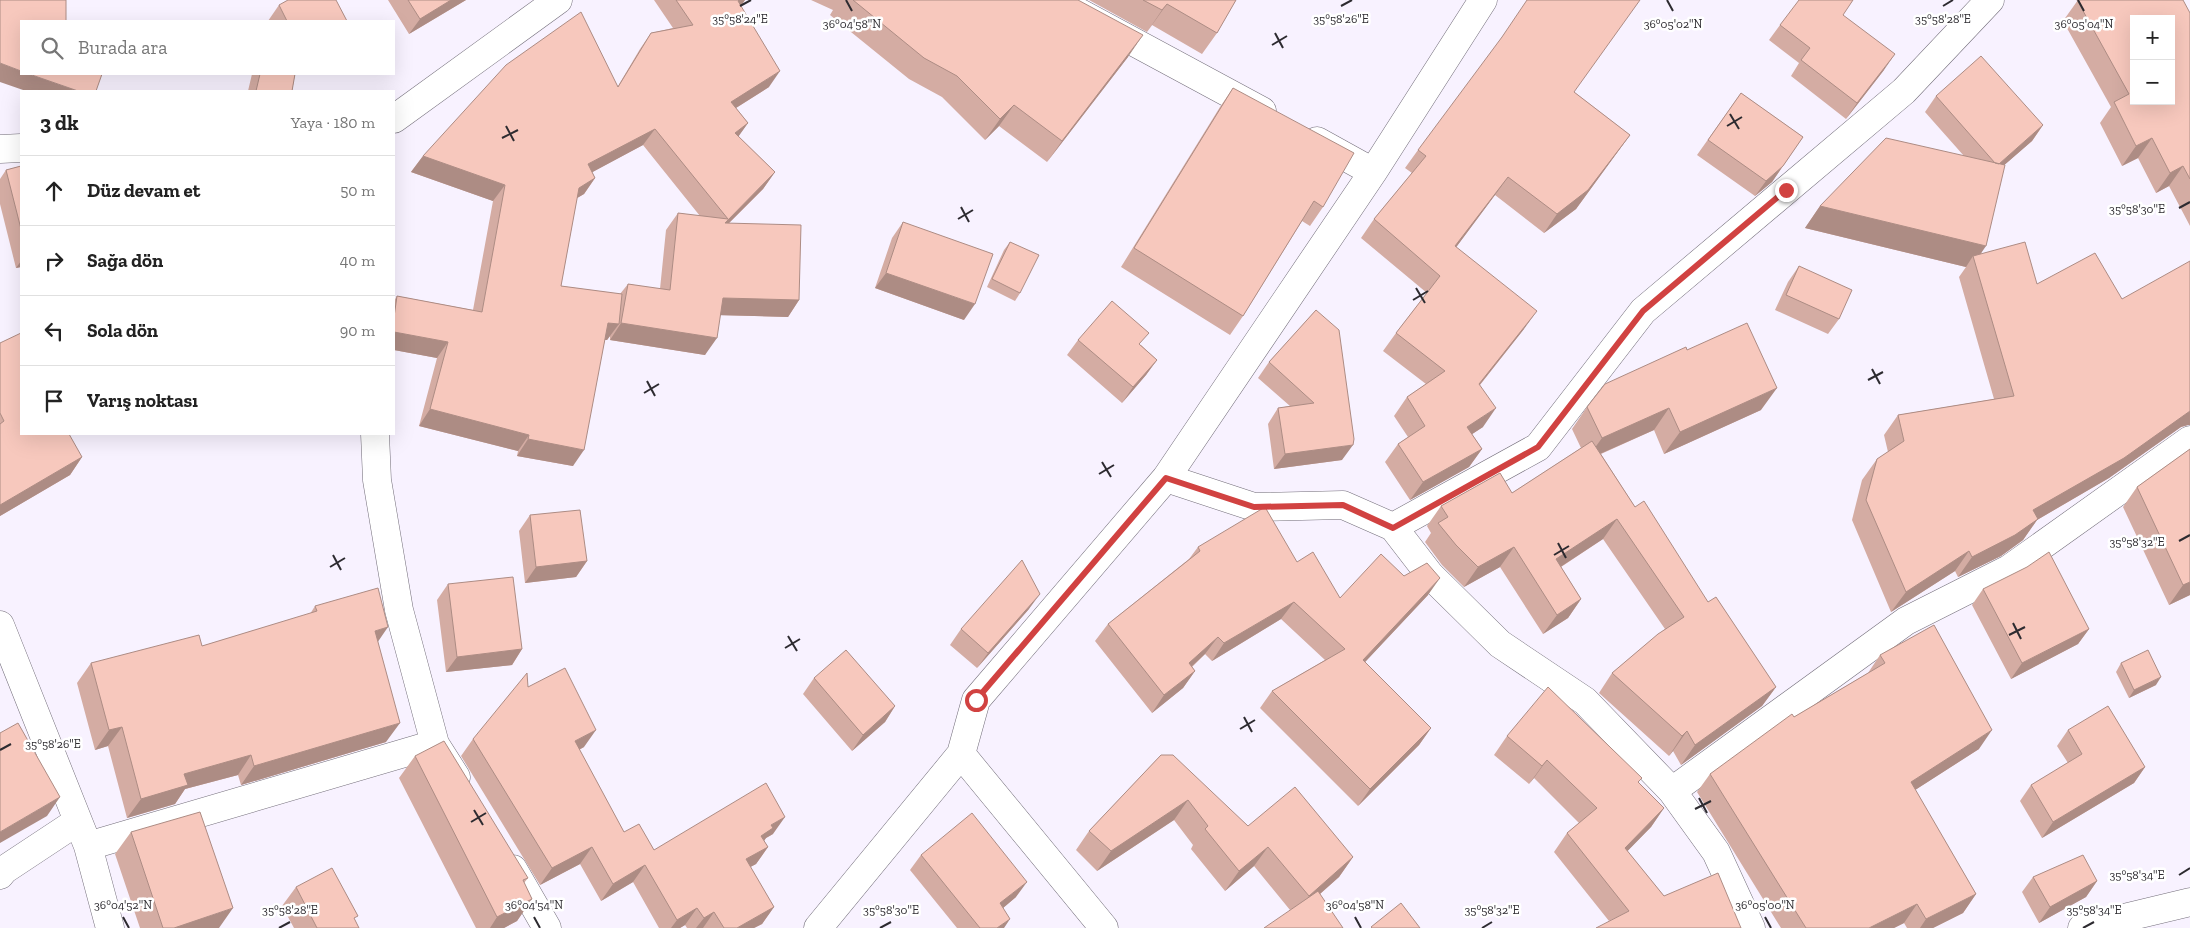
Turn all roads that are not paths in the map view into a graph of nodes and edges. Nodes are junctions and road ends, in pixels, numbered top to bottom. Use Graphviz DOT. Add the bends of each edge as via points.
graph roads {
  1 [pos="558,0"];
  2 [pos="1056,0"];
  3 [pos="1483,0"];
  4 [pos="1990,0"];
  5 [pos="395,118"];
  6 [pos="20,148"];
  7 [pos="0,149"];
  8 [pos="1373,172"];
  9 [pos="375,435"];
  10 [pos="2190,440"];
  11 [pos="1166,478"];
  12 [pos="1393,528"];
  13 [pos="0,626"];
  14 [pos="435,744"];
  15 [pos="961,754"];
  16 [pos="1672,791"];
  17 [pos="471,802"];
  18 [pos="78,820"];
  19 [pos="88,846"];
  20 [pos="502,851"];
  21 [pos="0,874"];
  22 [pos="2190,902"];
  23 [pos="110,928"];
  24 [pos="547,928"];
  25 [pos="818,928"];
  26 [pos="1104,928"];
  27 [pos="1751,928"];
  28 [pos="2082,928"];
  1 -- 5 [label="street"];
  2 -- 8 [label="street"];
  3 -- 8 [label="street"];
  4 -- 12 [label="street" via="1904,91 1643,311 1538,447"];
  6 -- 7 [label="street"];
  8 -- 11 [label="street"];
  9 -- 14 [label="street" via="376,480 399,610"];
  10 -- 16 [label="street" via="2009,569 1906,621"];
  11 -- 12 [label="street" via="1254,507 1343,505"];
  11 -- 15 [label="street" via="976,700"];
  12 -- 16 [label="street" via="1430,575 1500,644 1585,701"];
  13 -- 18 [label="street"];
  14 -- 17 [label="street"];
  14 -- 19 [label="street"];
  15 -- 25 [label="street"];
  15 -- 26 [label="street"];
  16 -- 27 [label="street" via="1716,852"];
  18 -- 19 [label="street"];
  18 -- 21 [label="street"];
  19 -- 23 [label="street"];
  20 -- 24 [label="street"];
  22 -- 28 [label="street"];
}
